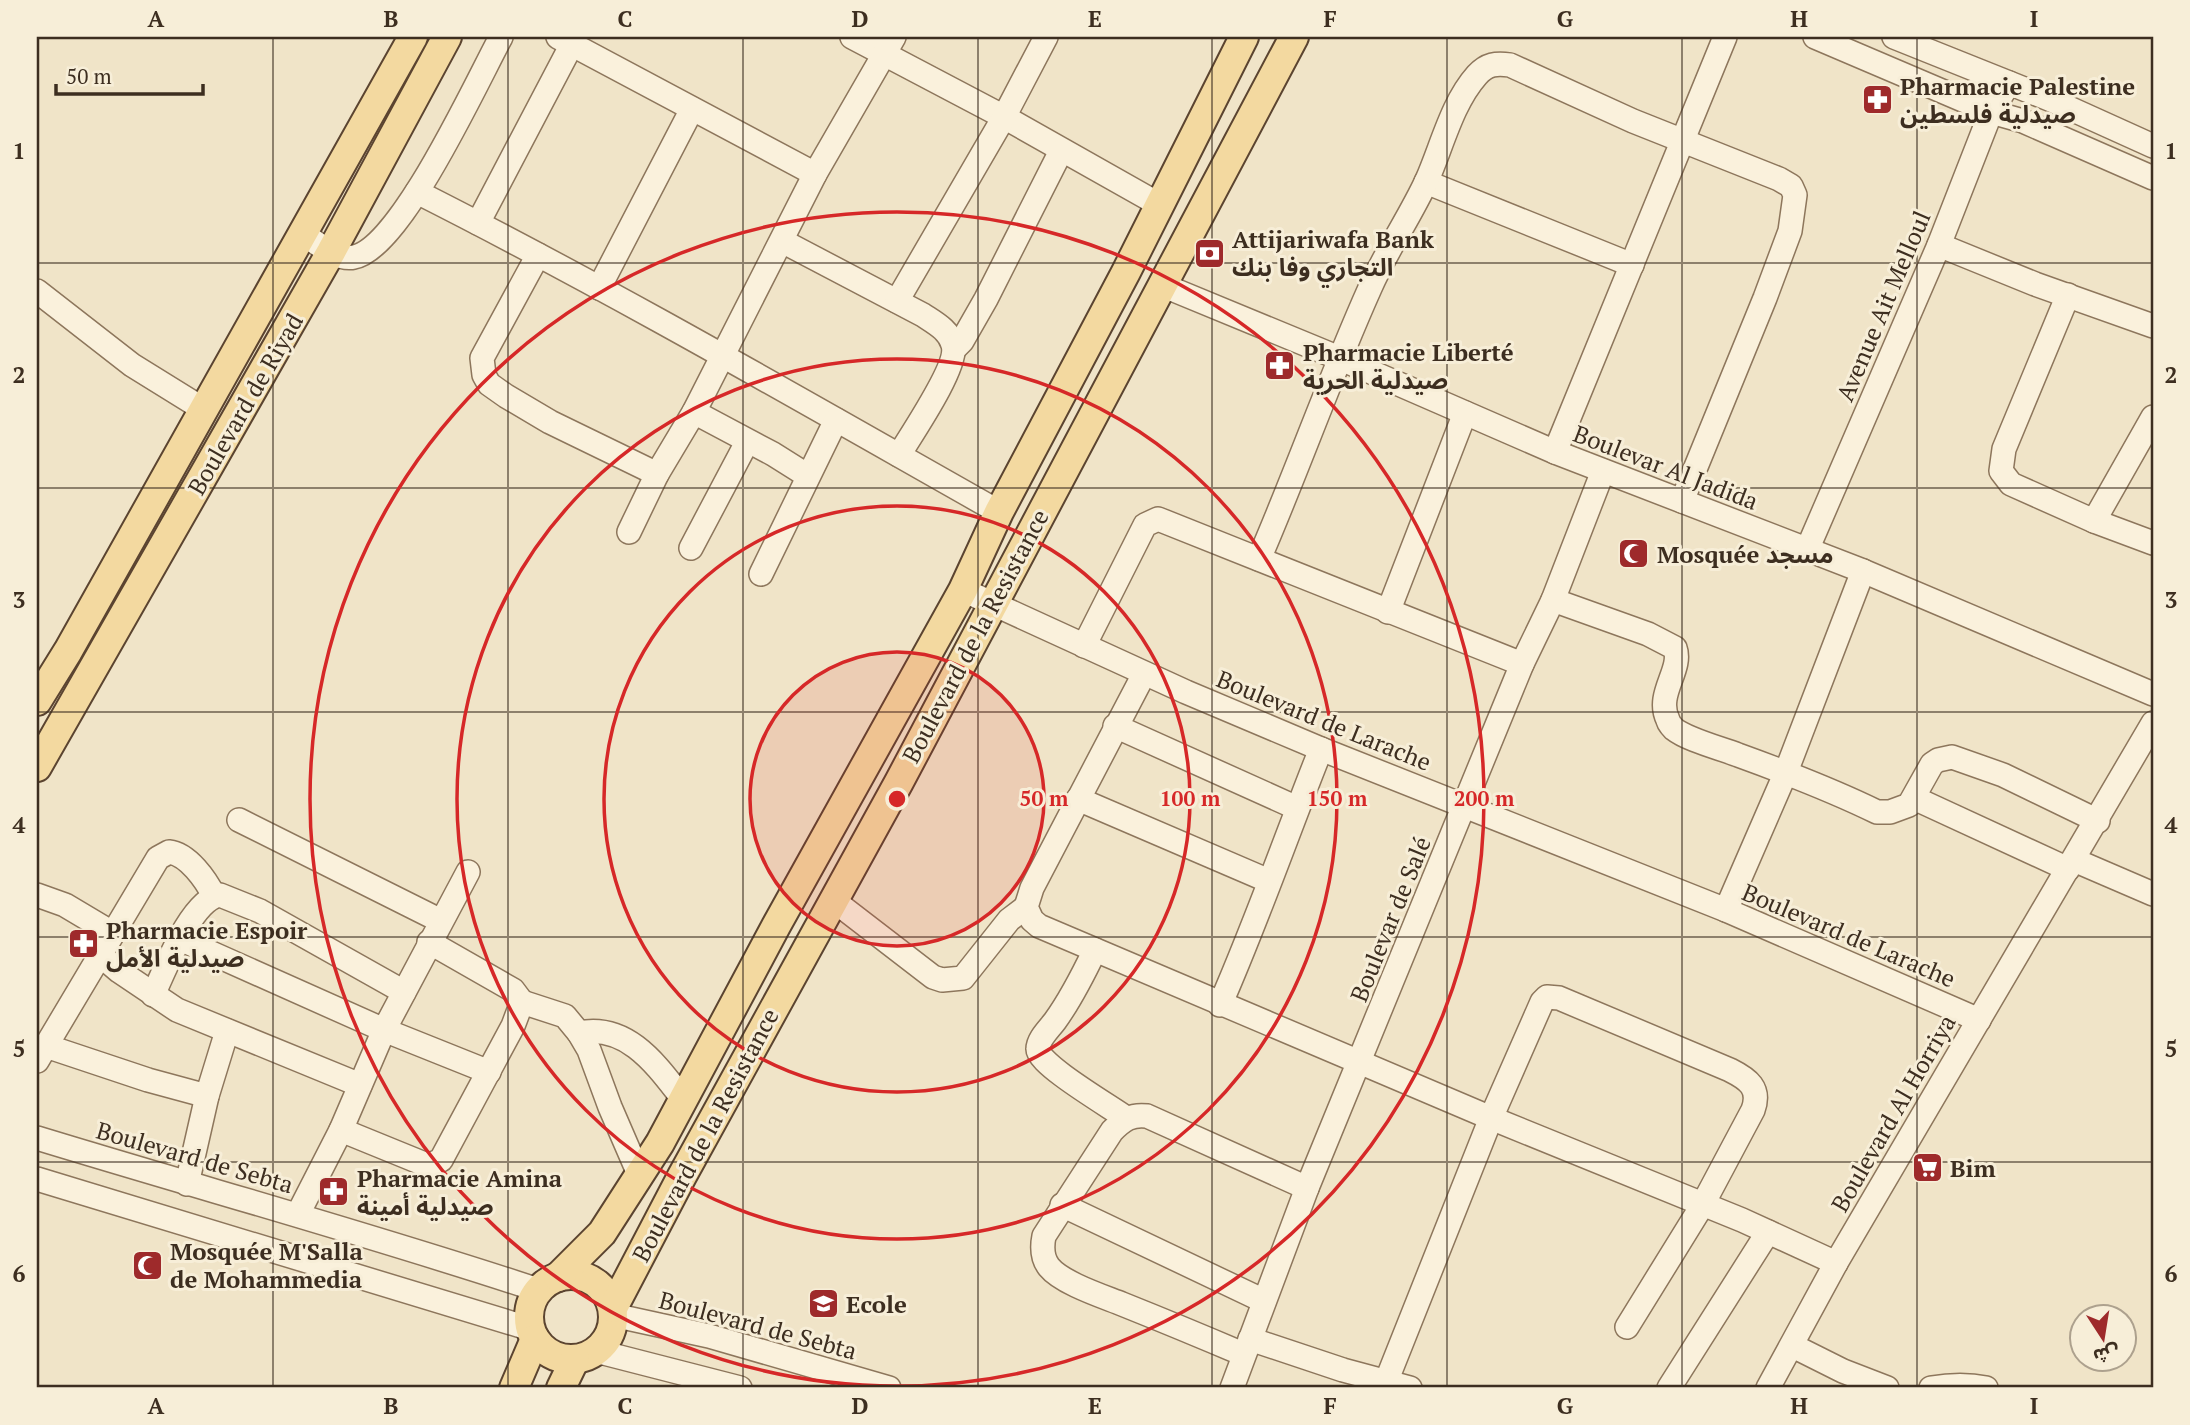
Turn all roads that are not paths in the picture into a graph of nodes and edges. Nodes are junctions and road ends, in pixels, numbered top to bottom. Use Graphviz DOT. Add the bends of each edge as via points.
graph roads {
  1 [pos="413,37"];
  2 [pos="447,37"];
  3 [pos="500,37"];
  4 [pos="852,37"];
  5 [pos="1046,37"];
  6 [pos="1244,37"];
  7 [pos="1294,37"];
  8 [pos="1725,37"];
  9 [pos="1815,37"];
  10 [pos="1894,37"];
  11 [pos="565,41"];
  12 [pos="889,45"];
  13 [pos="2009,83"];
  14 [pos="692,109"];
  15 [pos="1991,112"];
  16 [pos="1003,117"];
  17 [pos="1684,142"];
  18 [pos="2153,146"];
  19 [pos="1062,151"];
  20 [pos="815,174"];
  21 [pos="2153,178"];
  22 [pos="1426,182"];
  23 [pos="417,192"];
  24 [pos="1160,205"];
  25 [pos="478,223"];
  26 [pos="302,233"];
  27 [pos="782,241"];
  28 [pos="1939,245"];
  29 [pos="331,252"];
  30 [pos="538,255"];
  31 [pos="1632,265"];
  32 [pos="1162,285"];
  33 [pos="599,288"];
  34 [pos="37,292"];
  35 [pos="2068,295"];
  36 [pos="897,301"];
  37 [pos="2153,326"];
  38 [pos="954,348"];
  39 [pos="723,355"];
  40 [pos="1339,358"];
  41 [pos="203,409"];
  42 [pos="694,412"];
  43 [pos="1465,413"];
  44 [pos="2153,417"];
  45 [pos="836,420"];
  46 [pos="747,442"];
  47 [pos="1555,452"];
  48 [pos="899,455"];
  49 [pos="1603,471"];
  50 [pos="657,474"];
  51 [pos="808,476"];
  52 [pos="1682,502"];
  53 [pos="999,512"];
  54 [pos="2094,521"];
  55 [pos="629,531"];
  56 [pos="2153,543"];
  57 [pos="691,548"];
  58 [pos="1807,550"];
  59 [pos="1259,559"];
  60 [pos="1863,571"];
  61 [pos="761,574"];
  62 [pos="963,590"];
  63 [pos="1553,600"];
  64 [pos="993,603"];
  65 [pos="1388,612"];
  66 [pos="1084,646"];
  67 [pos="1522,664"];
  68 [pos="1144,674"];
  69 [pos="2153,694"];
  70 [pos="37,701"];
  71 [pos="2153,723"];
  72 [pos="1115,726"];
  73 [pos="1321,748"];
  74 [pos="37,767"];
  75 [pos="1786,772"];
  76 [pos="1078,799"];
  77 [pos="1914,799"];
  78 [pos="1464,804"];
  79 [pos="1297,808"];
  80 [pos="239,820"];
  81 [pos="2098,821"];
  82 [pos="2071,864"];
  83 [pos="468,872"];
  84 [pos="1269,881"];
  85 [pos="2153,894"];
  86 [pos="37,895"];
  87 [pos="214,896"];
  88 [pos="833,900"];
  89 [pos="1026,907"];
  90 [pos="1726,910"];
  91 [pos="441,921"];
  92 [pos="112,933"];
  93 [pos="180,939"];
  94 [pos="429,943"];
  95 [pos="1095,950"];
  96 [pos="99,954"];
  97 [pos="404,992"];
  98 [pos="153,995"];
  99 [pos="522,1002"];
  100 [pos="1220,1005"];
  101 [pos="1979,1020"];
  102 [pos="384,1030"];
  103 [pos="227,1031"];
  104 [pos="579,1033"];
  105 [pos="41,1053"];
  106 [pos="1360,1063"];
  107 [pos="489,1072"];
  108 [pos="360,1085"];
  109 [pos="207,1096"];
  110 [pos="683,1099"];
  111 [pos="1126,1118"];
  112 [pos="1491,1118"];
  113 [pos="341,1130"];
  114 [pos="37,1138"];
  115 [pos="639,1174"];
  116 [pos="37,1179"];
  117 [pos="187,1184"];
  118 [pos="1307,1188"];
  119 [pos="1703,1204"];
  120 [pos="1062,1205"];
  121 [pos="298,1214"];
  122 [pos="1768,1232"];
  123 [pos="1836,1263"];
  124 [pos="548,1283"];
  125 [pos="1264,1301"];
  126 [pos="613,1311"];
  127 [pos="1627,1327"];
  128 [pos="533,1334"];
  129 [pos="1247,1346"];
  130 [pos="1793,1346"];
  131 [pos="586,1355"];
  132 [pos="1841,1380"];
  133 [pos="1386,1382"];
  134 [pos="514,1388"];
  135 [pos="561,1388"];
  136 [pos="740,1388"];
  137 [pos="889,1388"];
  138 [pos="1232,1388"];
  139 [pos="1410,1388"];
  140 [pos="1669,1388"];
  141 [pos="1768,1388"];
  142 [pos="1887,1388"];
  143 [pos="1931,1388"];
  144 [pos="1986,1388"];
  1 -- 26 [label="main road, Boulevard de Riyad"];
  2 -- 29 [label="main road, Boulevard de Riyad"];
  3 -- 23 [label="street"];
  4 -- 12 [label="street"];
  5 -- 16 [label="street"];
  6 -- 24 [label="main road, Boulevard de la Resistance"];
  7 -- 32 [label="main road, Boulevard de la Resistance"];
  8 -- 17 [label="street"];
  9 -- 15 [label="street"];
  10 -- 13 [label="street"];
  11 -- 14 [label="street"];
  11 -- 25 [label="street"];
  12 -- 16 [label="street"];
  12 -- 20 [label="street"];
  13 -- 15 [label="street, Avenue Ait Melloul"];
  13 -- 18 [label="street"];
  14 -- 20 [label="street"];
  14 -- 33 [label="street"];
  15 -- 21 [label="street" via="2023,121"];
  15 -- 28 [label="street, Avenue Ait Melloul"];
  16 -- 19 [label="street"];
  16 -- 36 [label="street"];
  17 -- 22 [label="street" via="1510,65 1496,63 1486,66 1471,84"];
  17 -- 31 [label="street"];
  17 -- 52 [label="street" via="1779,179 1791,186 1795,195 1790,231"];
  19 -- 24 [label="street"];
  19 -- 38 [label="street" via="970,328"];
  20 -- 27 [label="street"];
  22 -- 31 [label="street"];
  22 -- 40 [label="street" via="1371,285"];
  23 -- 25 [label="street"];
  23 -- 29 [label="street" via="396,223 368,251 353,258"];
  24 -- 53 [label="main road, Boulevard de la Resistance"];
  25 -- 30 [label="street"];
  26 -- 29 [label="street"];
  26 -- 41 [label="main road, Boulevard de Riyad"];
  27 -- 36 [label="street"];
  27 -- 39 [label="street"];
  28 -- 35 [label="street"];
  28 -- 58 [label="street, Avenue Ait Melloul"];
  29 -- 74 [label="main road, Boulevard de Riyad"];
  30 -- 33 [label="street"];
  30 -- 50 [label="street" via="482,358 484,375 489,384 550,422"];
  31 -- 47 [label="street"];
  32 -- 40 [label="street, Boulevar Al Jadida"];
  32 -- 64 [label="main road, Boulevard de la Resistance"];
  33 -- 39 [label="street"];
  34 -- 41 [label="street" via="132,365"];
  35 -- 37 [label="street"];
  35 -- 54 [label="street" via="2004,449 2001,471 2011,484"];
  36 -- 38 [label="street" via="943,328"];
  38 -- 48 [label="street" via="942,384"];
  39 -- 42 [label="street"];
  39 -- 45 [label="street"];
  40 -- 43 [label="street, Boulevar Al Jadida"];
  40 -- 59 [label="street"];
  41 -- 70 [label="main road, Boulevard de Riyad"];
  42 -- 46 [label="street"];
  42 -- 50 [label="street"];
  43 -- 47 [label="street, Boulevar Al Jadida"];
  43 -- 65 [label="street"];
  44 -- 54 [label="street"];
  45 -- 48 [label="street"];
  45 -- 51 [label="street"];
  46 -- 51 [label="street"];
  46 -- 57 [label="street"];
  47 -- 49 [label="street, Boulevar Al Jadida"];
  48 -- 53 [label="street"];
  49 -- 52 [label="street, Boulevar Al Jadida"];
  49 -- 63 [label="street, Boulevar de Salé"];
  50 -- 55 [label="street"];
  51 -- 61 [label="street"];
  52 -- 58 [label="street, Boulevar Al Jadida"];
  53 -- 62 [label="main road, Boulevard de la Resistance"];
  54 -- 56 [label="street"];
  58 -- 60 [label="street, Boulevar Al Jadida"];
  59 -- 65 [label="street"];
  59 -- 66 [label="street" via="1166,521 1153,520 1145,525"];
  60 -- 69 [label="street, Boulevar Al Jadida"];
  60 -- 75 [label="street"];
  62 -- 64 [label="street, Boulevard de Larache"];
  62 -- 110 [label="main road, Boulevard de la Resistance"];
  63 -- 67 [label="street, Boulevar de Salé"];
  63 -- 75 [label="street" via="1670,644 1677,656 1664,701 1668,722 1675,730"];
  64 -- 66 [label="street, Boulevard de Larache"];
  64 -- 88 [label="main road, Boulevard de la Resistance"];
  65 -- 67 [label="street"];
  66 -- 68 [label="street, Boulevard de Larache"];
  67 -- 78 [label="street, Boulevar de Salé"];
  68 -- 72 [label="street"];
  68 -- 73 [label="street, Boulevard de Larache"];
  71 -- 81 [label="street, Boulevard Al Horriya"];
  72 -- 76 [label="street"];
  72 -- 79 [label="street"];
  73 -- 78 [label="street, Boulevard de Larache"];
  73 -- 79 [label="street"];
  75 -- 77 [label="street" via="1877,811 1901,810"];
  75 -- 90 [label="street"];
  76 -- 84 [label="street"];
  76 -- 89 [label="street" via="1043,863"];
  77 -- 81 [label="street" via="1932,764 1952,757 2003,775"];
  77 -- 82 [label="street"];
  78 -- 90 [label="street, Boulevard de Larache"];
  78 -- 106 [label="street, Boulevar de Salé"];
  79 -- 84 [label="street"];
  80 -- 91 [label="street"];
  81 -- 82 [label="street, Boulevard Al Horriya"];
  82 -- 85 [label="street"];
  82 -- 101 [label="street, Boulevard Al Horriya"];
  83 -- 91 [label="street"];
  84 -- 100 [label="street"];
  86 -- 92 [label="street" via="65,905"];
  87 -- 92 [label="street" via="209,884 183,857 174,852 163,854"];
  87 -- 93 [label="street" via="198,910"];
  87 -- 97 [label="street" via="260,911"];
  88 -- 89 [label="street" via="942,980 963,978 1009,920"];
  88 -- 126 [label="main road, Boulevard de la Resistance"];
  89 -- 95 [label="street" via="1039,926"];
  90 -- 101 [label="street, Boulevard de Larache"];
  91 -- 94 [label="street"];
  92 -- 96 [label="street"];
  93 -- 98 [label="street"];
  93 -- 102 [label="street"];
  94 -- 97 [label="street"];
  94 -- 99 [label="street" via="513,990"];
  95 -- 100 [label="street"];
  95 -- 111 [label="street" via="1037,1048 1054,1070"];
  96 -- 98 [label="street"];
  96 -- 105 [label="street"];
  97 -- 102 [label="street"];
  98 -- 103 [label="street"];
  99 -- 104 [label="street" via="565,1016"];
  99 -- 107 [label="street"];
  100 -- 106 [label="street"];
  101 -- 123 [label="street, Boulevard Al Horriya"];
  102 -- 107 [label="street"];
  102 -- 108 [label="street"];
  103 -- 108 [label="street"];
  103 -- 109 [label="street"];
  104 -- 110 [label="street" via="599,1032 637,1047"];
  104 -- 115 [label="street"];
  105 -- 109 [label="street"];
  106 -- 112 [label="street"];
  106 -- 118 [label="street, Boulevar de Salé"];
  107 -- 113 [label="street" via="441,1160 430,1166"];
  108 -- 113 [label="street"];
  109 -- 117 [label="street"];
  110 -- 115 [label="main road, Boulevard de la Resistance"];
  111 -- 118 [label="street" via="1147,1116"];
  111 -- 120 [label="street" via="1112,1131"];
  112 -- 119 [label="street"];
  112 -- 119 [label="street" via="1542,1002 1547,996 1559,998 1730,1070 1753,1085 1753,1110"];
  112 -- 133 [label="street"];
  113 -- 121 [label="street"];
  114 -- 117 [label="street, Boulevard de Sebta"];
  115 -- 124 [label="main road, Boulevard de la Resistance" via="602,1233"];
  116 -- 128 [label="street"];
  117 -- 121 [label="street, Boulevard de Sebta"];
  118 -- 125 [label="street, Boulevar de Salé"];
  119 -- 122 [label="street"];
  119 -- 127 [label="street"];
  120 -- 125 [label="street"];
  120 -- 129 [label="street" via="1042,1245 1053,1271 1094,1292"];
  121 -- 124 [label="street, Boulevard de Sebta"];
  122 -- 123 [label="street"];
  122 -- 140 [label="street"];
  123 -- 130 [label="street, Boulevard Al Horriya"];
  124 -- 126 [label="main road" via="572,1274 586,1277 607,1294"];
  124 -- 128 [label="main road" via="531,1302"];
  125 -- 129 [label="street, Boulevar de Salé"];
  126 -- 131 [label="main road" via="606,1341"];
  126 -- 137 [label="street, Boulevard de Sebta"];
  128 -- 131 [label="main road" via="552,1354"];
  128 -- 134 [label="main road"];
  129 -- 133 [label="street"];
  129 -- 138 [label="street, Boulevar de Salé"];
  130 -- 132 [label="street"];
  130 -- 141 [label="street, Boulevard Al Horriya"];
  131 -- 135 [label="main road"];
  131 -- 136 [label="street"];
  132 -- 142 [label="street"];
  133 -- 139 [label="street"];
  143 -- 144 [label="street"];
}
